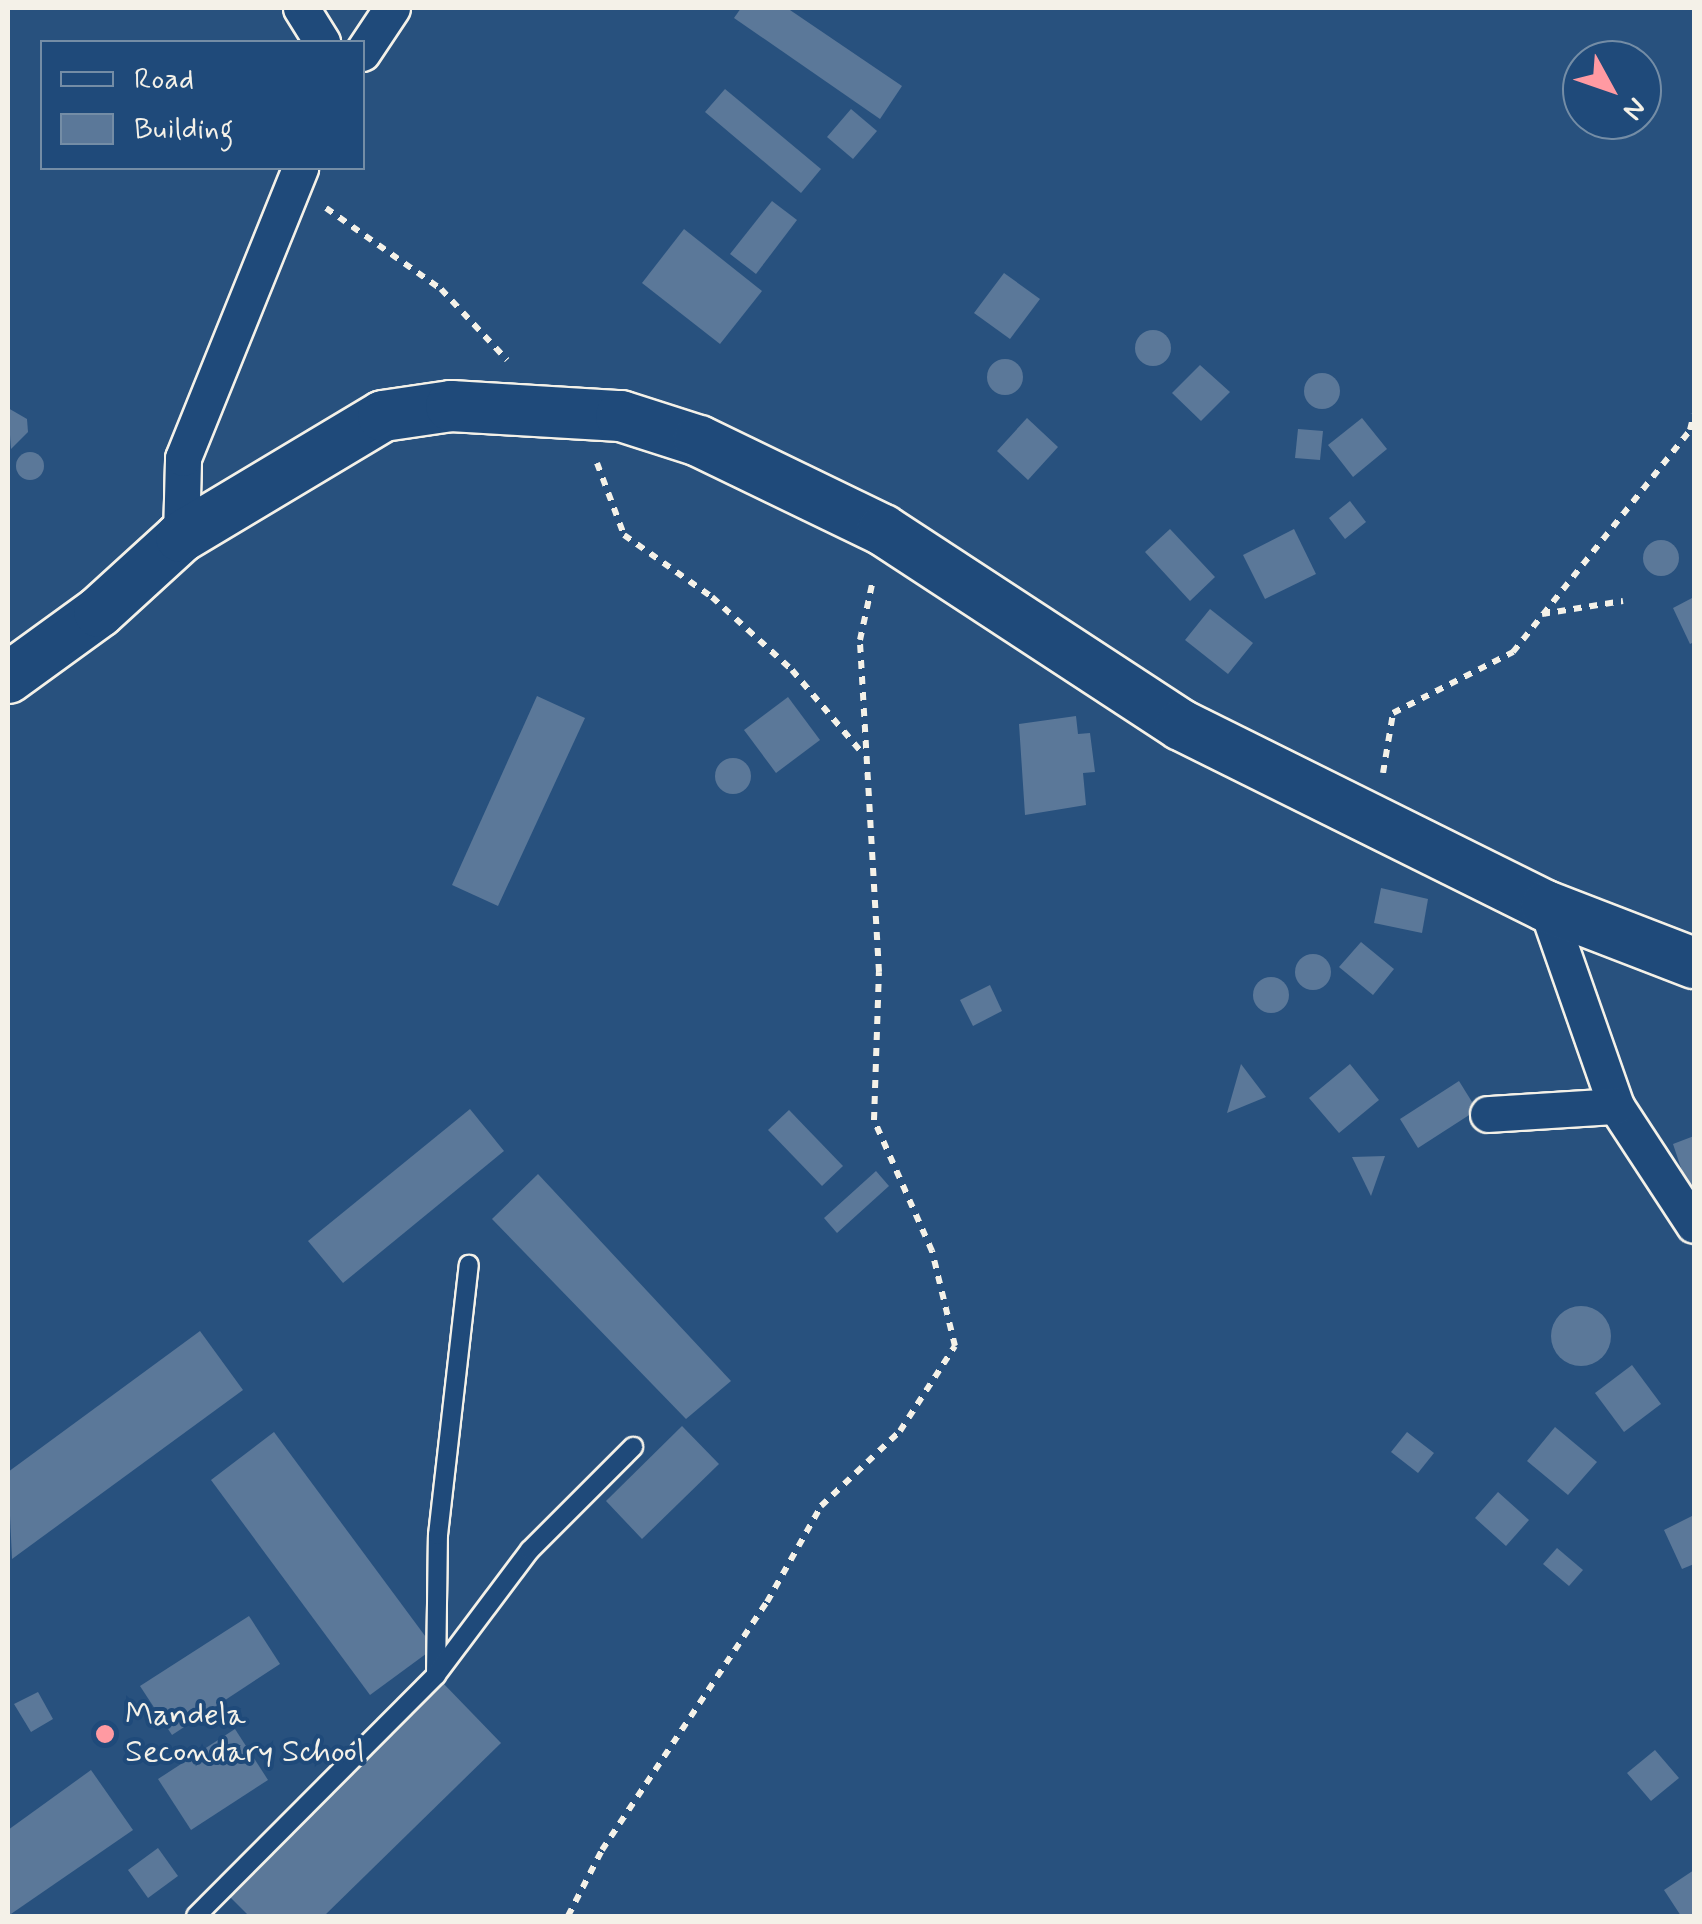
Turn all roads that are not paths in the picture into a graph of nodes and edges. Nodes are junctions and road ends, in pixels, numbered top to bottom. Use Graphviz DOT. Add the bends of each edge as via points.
graph roads {
  1 [pos="301,8"];
  2 [pos="392,8"];
  3 [pos="321,40"];
  4 [pos="365,49"];
  5 [pos="299,170"];
  6 [pos="181,538"];
  7 [pos="8,678"];
  8 [pos="1546,906"];
  9 [pos="1694,963"];
  10 [pos="1616,1106"];
  11 [pos="1488,1114"];
  12 [pos="1694,1225"];
  13 [pos="469,1265"];
  14 [pos="633,1446"];
  15 [pos="436,1675"];
  16 [pos="196,1916"];
  1 -- 3 [label="street"];
  2 -- 4 [label="street"];
  5 -- 6 [label="street" via="183,458"];
  6 -- 7 [label="street" via="99,612"];
  6 -- 8 [label="street" via="382,416 451,406 622,416 700,440 883,530 1181,725"];
  8 -- 9 [label="street"];
  8 -- 10 [label="street"];
  10 -- 11 [label="street"];
  10 -- 12 [label="street"];
  13 -- 15 [label="lane" via="438,1535"];
  14 -- 15 [label="lane" via="530,1550"];
  15 -- 16 [label="lane"];
}
